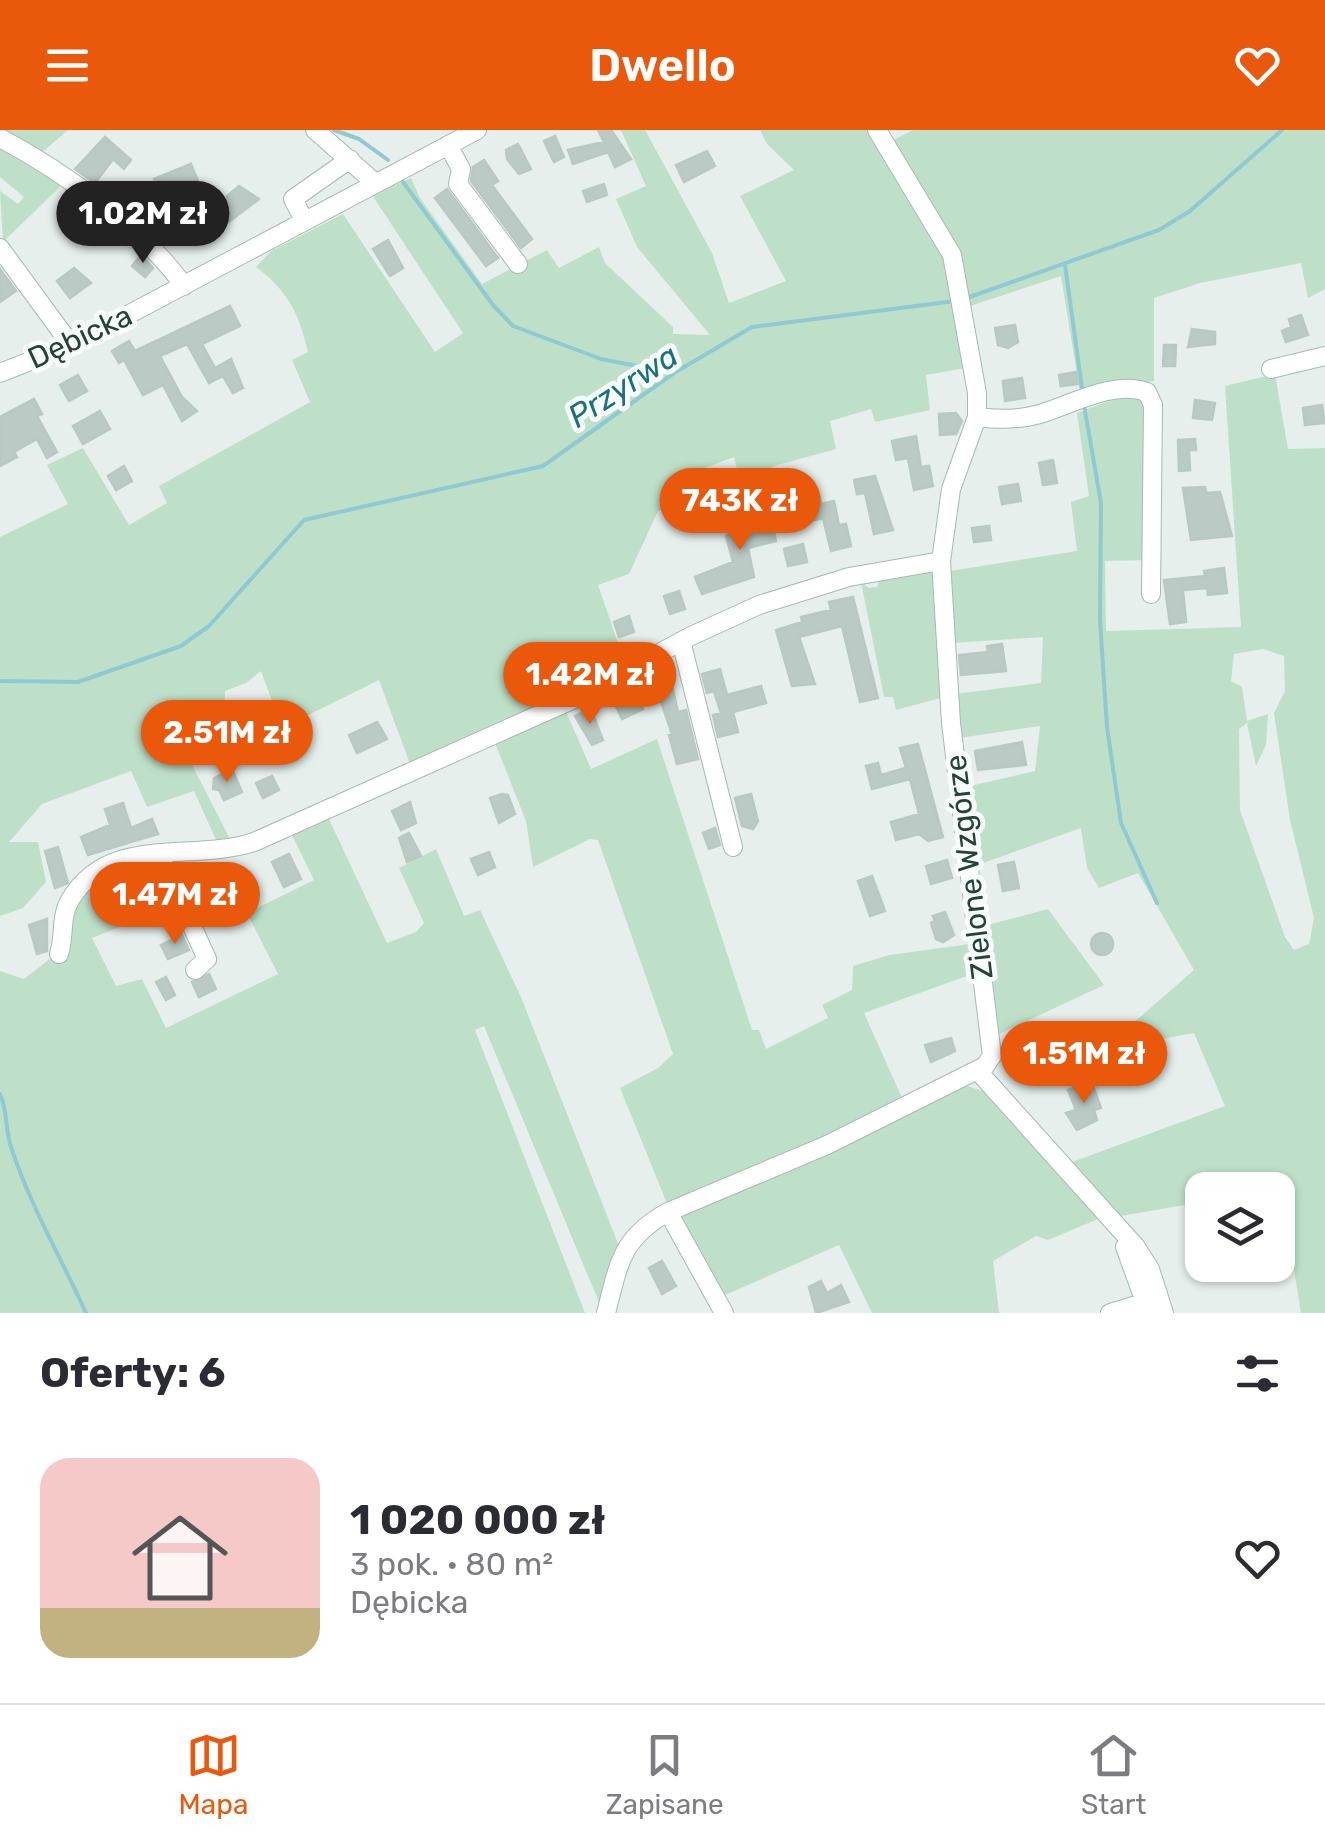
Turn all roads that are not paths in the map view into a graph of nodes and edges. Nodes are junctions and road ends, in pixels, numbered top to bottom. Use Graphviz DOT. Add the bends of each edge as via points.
graph roads {
  1 [pos="315,130"];
  2 [pos="877,130"];
  3 [pos="473,131"];
  4 [pos="0,138"];
  5 [pos="448,145"];
  6 [pos="350,159"];
  7 [pos="374,182"];
  8 [pos="304,220"];
  9 [pos="0,248"];
  10 [pos="518,264"];
  11 [pos="184,286"];
  12 [pos="71,345"];
  13 [pos="1325,356"];
  14 [pos="1271,369"];
  15 [pos="0,373"];
  16 [pos="976,417"];
  17 [pos="941,562"];
  18 [pos="1151,594"];
  19 [pos="681,642"];
  20 [pos="733,846"];
  21 [pos="159,854"];
  22 [pos="60,954"];
  23 [pos="195,970"];
  24 [pos="977,1070"];
  25 [pos="668,1212"];
  26 [pos="1114,1224"];
  27 [pos="1148,1308"];
  28 [pos="606,1313"];
  29 [pos="724,1313"];
  30 [pos="1110,1313"];
  31 [pos="1164,1313"];
  1 -- 6 [label="street"];
  2 -- 16 [label="street" via="946,245 961,300"];
  3 -- 5 [label="street, Dębicka"];
  4 -- 11 [label="street" via="128,228 167,261"];
  5 -- 7 [label="street, Dębicka"];
  5 -- 10 [label="street" via="461,168 458,184"];
  6 -- 7 [label="street"];
  6 -- 8 [label="street" via="293,199"];
  7 -- 8 [label="street, Dębicka"];
  8 -- 11 [label="street, Dębicka"];
  9 -- 12 [label="street"];
  11 -- 12 [label="street, Dębicka"];
  12 -- 15 [label="street, Dębicka"];
  13 -- 14 [label="street"];
  16 -- 17 [label="street, Zielone Wzgórze" via="951,489"];
  16 -- 18 [label="street" via="1022,418 1108,392 1147,392 1153,405"];
  17 -- 19 [label="street" via="815,586"];
  17 -- 24 [label="street, Zielone Wzgórze" via="951,724 992,1048 990,1062"];
  19 -- 20 [label="street"];
  19 -- 21 [label="street" via="574,700 254,842"];
  21 -- 22 [label="street" via="116,859 92,873 66,910"];
  21 -- 23 [label="street" via="206,959"];
  24 -- 25 [label="street" via="827,1146"];
  24 -- 26 [label="street"];
  25 -- 28 [label="street" via="636,1231 619,1261"];
  25 -- 29 [label="street"];
  26 -- 27 [label="street"];
  26 -- 31 [label="street" via="1150,1269"];
  27 -- 30 [label="street"];
}
